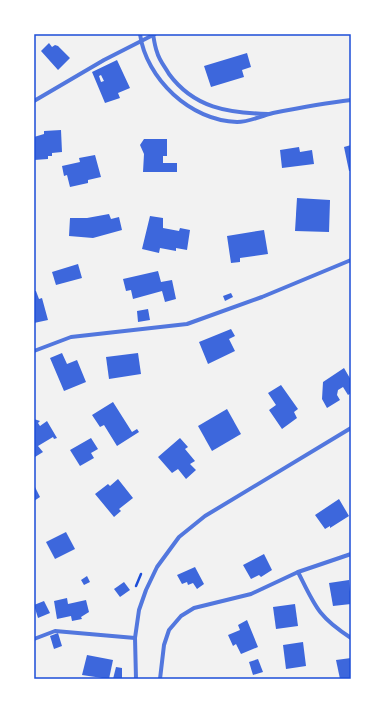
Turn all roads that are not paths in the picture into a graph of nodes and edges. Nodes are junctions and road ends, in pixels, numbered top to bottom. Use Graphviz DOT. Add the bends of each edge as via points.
graph roads {
  1 [pos="140,34"];
  2 [pos="154,34"];
  3 [pos="141,41"];
  4 [pos="351,100"];
  5 [pos="34,101"];
  6 [pos="270,114"];
  7 [pos="351,260"];
  8 [pos="34,351"];
  9 [pos="351,428"];
  10 [pos="351,554"];
  11 [pos="298,572"];
  12 [pos="135,638"];
  13 [pos="351,638"];
  14 [pos="34,639"];
  15 [pos="136,679"];
  16 [pos="160,679"];
  1 -- 3 [label="street"];
  2 -- 3 [label="street"];
  2 -- 6 [label="street" via="156,52 165,68 176,83 190,95 223,110"];
  3 -- 5 [label="street"];
  3 -- 6 [label="street" via="158,78 176,97 194,109 215,118 236,122"];
  4 -- 6 [label="street"];
  7 -- 8 [label="street" via="262,297 187,324 71,337"];
  9 -- 12 [label="street" via="205,516 179,537 157,567 146,590 139,610"];
  10 -- 11 [label="street"];
  11 -- 13 [label="street" via="317,610 331,625"];
  11 -- 16 [label="street" via="251,594 194,608 181,616 169,630 164,645"];
  12 -- 14 [label="street" via="55,631"];
  12 -- 15 [label="street"];
}
